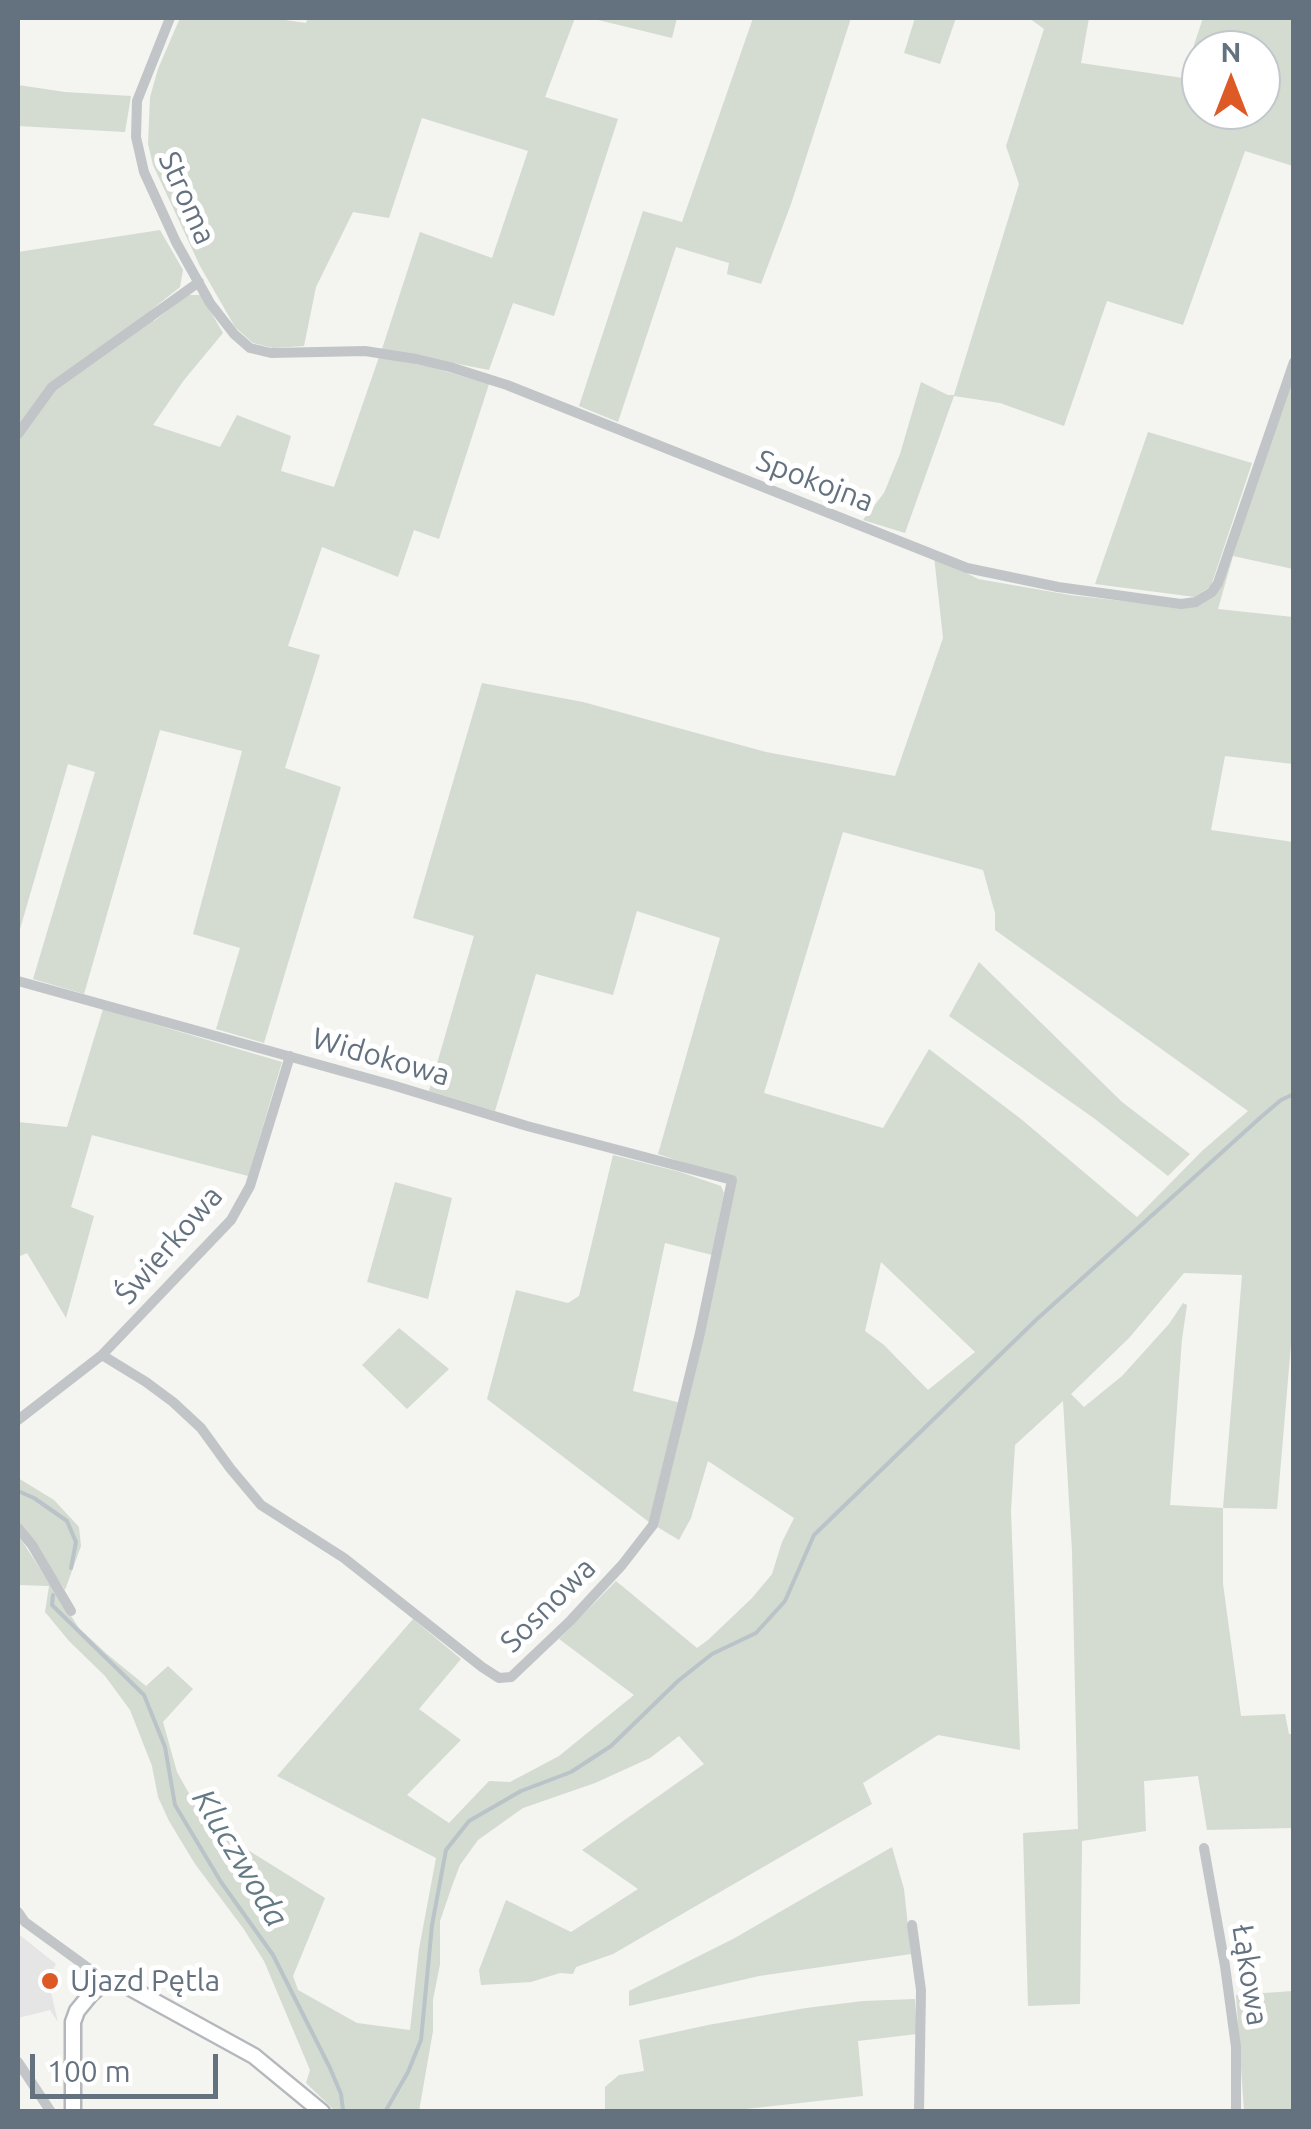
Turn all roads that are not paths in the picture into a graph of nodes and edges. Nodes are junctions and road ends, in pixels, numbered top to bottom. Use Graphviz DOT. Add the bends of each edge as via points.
graph roads {
  1 [pos="170,18"];
  2 [pos="199,282"];
  3 [pos="1294,362"];
  4 [pos="18,434"];
  5 [pos="18,981"];
  6 [pos="290,1056"];
  7 [pos="732,1180"];
  8 [pos="102,1355"];
  9 [pos="18,1420"];
  10 [pos="18,1528"];
  11 [pos="72,1612"];
  12 [pos="1204,1848"];
  13 [pos="18,1912"];
  14 [pos="912,1925"];
  15 [pos="109,1983"];
  16 [pos="18,2062"];
  17 [pos="51,2112"];
  18 [pos="73,2112"];
  19 [pos="322,2112"];
  20 [pos="919,2112"];
  21 [pos="1236,2112"];
  1 -- 2 [label="street, Stroma" via="137,100 136,137 144,172"];
  2 -- 3 [label="street, Spokojna" via="234,334 259,351 364,352 450,367 967,568 1180,604 1196,602 1218,583"];
  2 -- 4 [label="street" via="52,387"];
  5 -- 6 [label="street, Widokowa"];
  6 -- 7 [label="street, Widokowa"];
  6 -- 8 [label="street, Świerkowa" via="250,1186 232,1220"];
  7 -- 8 [label="street, Sosnowa" via="652,1525 622,1566 512,1677 499,1678 482,1667 344,1558 261,1504 202,1428"];
  8 -- 9 [label="street, Świerkowa"];
  10 -- 11 [label="street"];
  12 -- 21 [label="street, Łąkowa" via="1236,2047"];
  13 -- 15 [label="street"];
  14 -- 20 [label="street" via="921,1990"];
  15 -- 18 [label="street" via="90,1994 73,2022"];
  15 -- 19 [label="street" via="123,1984 246,2051"];
  16 -- 17 [label="street"];
}
